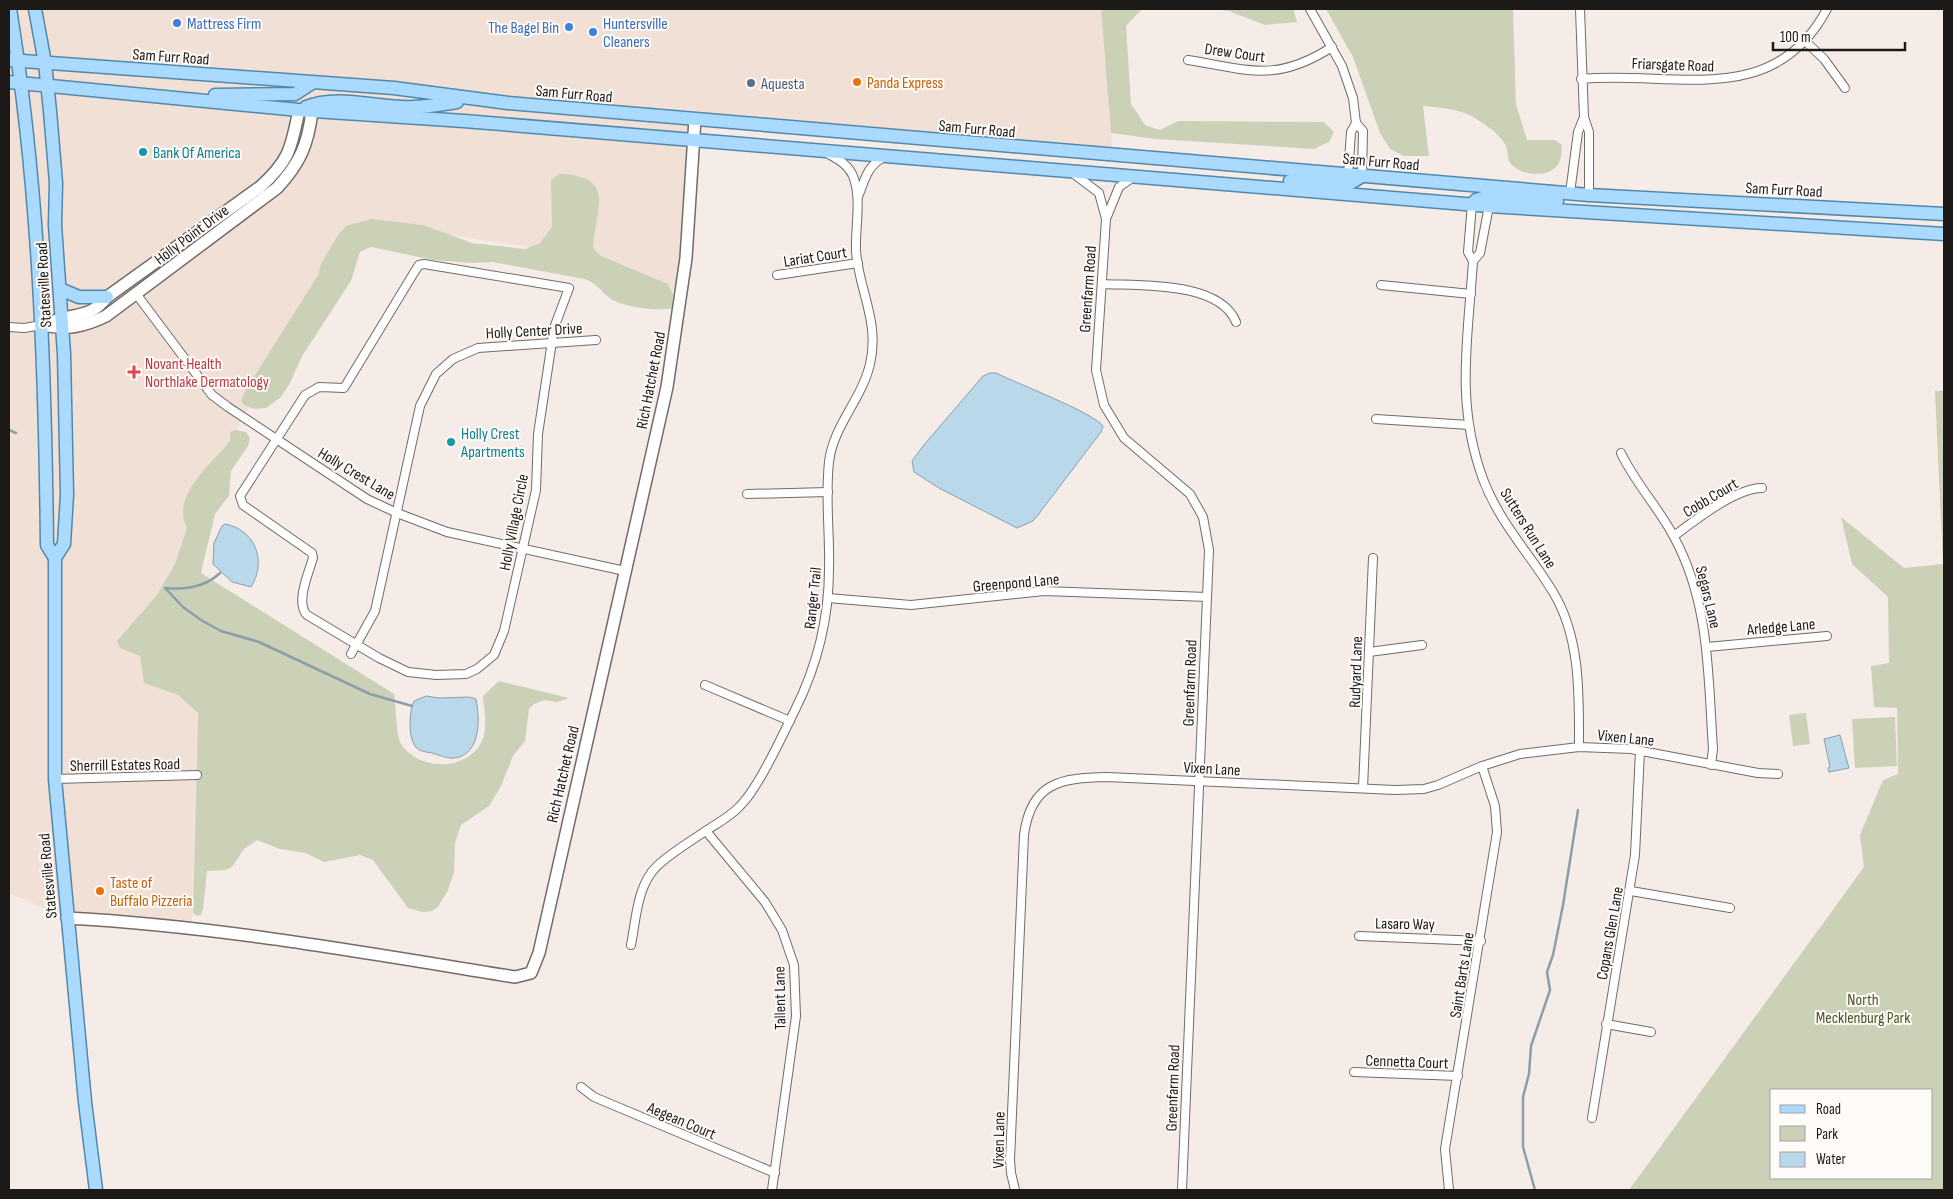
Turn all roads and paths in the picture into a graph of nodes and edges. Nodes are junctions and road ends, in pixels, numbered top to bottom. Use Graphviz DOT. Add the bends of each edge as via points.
graph roads {
  1 [pos="10,9"];
  2 [pos="35,9"];
  3 [pos="1310,9"];
  4 [pos="1580,9"];
  5 [pos="1827,9"];
  6 [pos="1804,40"];
  7 [pos="1332,48"];
  8 [pos="13,60"];
  9 [pos="1188,60"];
  10 [pos="45,62"];
  11 [pos="1581,79"];
  12 [pos="15,82"];
  13 [pos="312,83"];
  14 [pos="47,86"];
  15 [pos="1845,88"];
  16 [pos="148,96"];
  17 [pos="468,99"];
  18 [pos="299,110"];
  19 [pos="312,111"];
  20 [pos="1584,117"];
  21 [pos="695,119"];
  22 [pos="1356,123"];
  23 [pos="693,140"];
  24 [pos="822,151"];
  25 [pos="885,156"];
  26 [pos="1069,171"];
  27 [pos="1348,175"];
  28 [pos="1136,176"];
  29 [pos="1362,176"];
  30 [pos="1192,181"];
  31 [pos="1570,193"];
  32 [pos="1589,195"];
  33 [pos="858,197"];
  34 [pos="1657,199"];
  35 [pos="1472,204"];
  36 [pos="1489,206"];
  37 [pos="1944,214"];
  38 [pos="1106,219"];
  39 [pos="213,220"];
  40 [pos="1944,226"];
  41 [pos="1884,229"];
  42 [pos="1944,234"];
  43 [pos="1473,261"];
  44 [pos="858,263"];
  45 [pos="777,275"];
  46 [pos="1102,284"];
  47 [pos="1381,285"];
  48 [pos="60,289"];
  49 [pos="1471,294"];
  50 [pos="137,295"];
  51 [pos="107,297"];
  52 [pos="1236,322"];
  53 [pos="61,324"];
  54 [pos="42,326"];
  55 [pos="9,327"];
  56 [pos="596,340"];
  57 [pos="552,343"];
  58 [pos="1376,419"];
  59 [pos="1468,425"];
  60 [pos="275,438"];
  61 [pos="1621,453"];
  62 [pos="1762,488"];
  63 [pos="828,492"];
  64 [pos="747,494"];
  65 [pos="397,513"];
  66 [pos="1674,536"];
  67 [pos="522,550"];
  68 [pos="55,558"];
  69 [pos="1373,558"];
  70 [pos="625,572"];
  71 [pos="1207,597"];
  72 [pos="828,598"];
  73 [pos="1827,636"];
  74 [pos="356,644"];
  75 [pos="1422,645"];
  76 [pos="1707,647"];
  77 [pos="1369,652"];
  78 [pos="351,654"];
  79 [pos="706,686"];
  80 [pos="790,721"];
  81 [pos="1579,747"];
  82 [pos="1640,751"];
  83 [pos="1711,765"];
  84 [pos="1482,766"];
  85 [pos="1778,774"];
  86 [pos="197,775"];
  87 [pos="55,779"];
  88 [pos="1199,782"];
  89 [pos="1363,788"];
  90 [pos="706,831"];
  91 [pos="1631,891"];
  92 [pos="1730,908"];
  93 [pos="67,918"];
  94 [pos="1359,936"];
  95 [pos="1481,941"];
  96 [pos="631,945"];
  97 [pos="1606,1024"];
  98 [pos="1650,1032"];
  99 [pos="1354,1072"];
  100 [pos="1458,1076"];
  101 [pos="581,1087"];
  102 [pos="1592,1118"];
  103 [pos="775,1174"];
  104 [pos="96,1190"];
  105 [pos="772,1190"];
  106 [pos="1015,1190"];
  107 [pos="1182,1190"];
  108 [pos="1450,1190"];
  1 -- 8 [label="main road, Statesville Road"];
  2 -- 10 [label="main road, Statesville Road"];
  3 -- 7 [label="street"];
  4 -- 11 [label="street"];
  5 -- 6 [label="street, Friarsgate Road"];
  6 -- 11 [label="street, Friarsgate Road" via="1770,66 1733,78 1706,81 1624,76"];
  6 -- 15 [label="street" via="1824,59"];
  7 -- 9 [label="street, Drew Court" via="1313,60 1281,71 1257,71"];
  7 -- 22 [label="street" via="1348,81"];
  8 -- 10 [label="main road, Sam Furr Road"];
  8 -- 12 [label="main road, Statesville Road"];
  10 -- 13 [label="main road, Sam Furr Road"];
  10 -- 14 [label="main road, Statesville Road"];
  11 -- 20 [label="street"];
  12 -- 14 [label="main road"];
  12 -- 54 [label="main road, Statesville Road" via="33,183"];
  13 -- 16 [label="main road" via="295,94"];
  13 -- 17 [label="main road, Sam Furr Road" via="394,88"];
  14 -- 16 [label="main road"];
  14 -- 48 [label="main road, Statesville Road" via="56,183 55,225"];
  16 -- 18 [label="main road"];
  17 -- 18 [label="main road" via="405,108 321,103"];
  17 -- 21 [label="main road, Sam Furr Road"];
  18 -- 19 [label="main road"];
  18 -- 39 [label="street, Holly Point Drive" via="291,148 275,174"];
  19 -- 23 [label="main road"];
  19 -- 50 [label="street, Holly Point Drive" via="309,133 299,161 277,188"];
  20 -- 31 [label="street" via="1578,132"];
  20 -- 32 [label="street" via="1589,132"];
  21 -- 23 [label="street, Rich Hatchet Road"];
  21 -- 27 [label="main road, Sam Furr Road"];
  22 -- 27 [label="street" via="1351,132"];
  22 -- 29 [label="street" via="1363,131"];
  23 -- 24 [label="main road"];
  23 -- 70 [label="street, Rich Hatchet Road" via="679,316 654,447"];
  24 -- 25 [label="main road"];
  24 -- 33 [label="street, Ranger Trail" via="847,166"];
  25 -- 26 [label="main road"];
  25 -- 33 [label="street, Ranger Trail" via="866,171"];
  26 -- 28 [label="main road"];
  26 -- 38 [label="street, Greenfarm Road" via="1087,181 1099,193"];
  27 -- 29 [label="main road, Sam Furr Road"];
  28 -- 30 [label="main road"];
  28 -- 38 [label="street, Greenfarm Road" via="1119,187"];
  29 -- 30 [label="main road" via="1349,184"];
  29 -- 31 [label="main road, Sam Furr Road"];
  30 -- 35 [label="main road"];
  31 -- 32 [label="main road, Sam Furr Road"];
  32 -- 34 [label="main road, Sam Furr Road"];
  33 -- 44 [label="street, Ranger Trail"];
  34 -- 35 [label="main road" via="1558,201 1486,197"];
  34 -- 37 [label="main road, Sam Furr Road"];
  35 -- 36 [label="main road"];
  35 -- 43 [label="street, Sutters Run Lane" via="1468,252"];
  36 -- 41 [label="main road"];
  36 -- 43 [label="street, Sutters Run Lane" via="1480,253"];
  38 -- 46 [label="street, Greenfarm Road"];
  39 -- 50 [label="street" via="171,260 142,282 136,290"];
  39 -- 51 [label="street, Holly Point Drive"];
  40 -- 41 [label="main road"];
  41 -- 42 [label="main road"];
  43 -- 49 [label="street, Sutters Run Lane"];
  44 -- 45 [label="street, Lariat Court"];
  44 -- 63 [label="street, Ranger Trail" via="872,316 873,345 864,383 833,443"];
  46 -- 52 [label="street" via="1193,291 1224,306"];
  46 -- 71 [label="street, Greenfarm Road" via="1096,370 1102,399 1108,415 1124,438 1180,484 1197,504 1208,542"];
  47 -- 49 [label="street"];
  48 -- 51 [label="main road" via="79,297"];
  48 -- 53 [label="main road, Statesville Road"];
  49 -- 59 [label="street, Sutters Run Lane" via="1465,376"];
  50 -- 53 [label="street, Holly Point Drive" via="92,323 76,328"];
  50 -- 60 [label="street, Holly Crest Lane" via="212,395"];
  51 -- 53 [label="street, Holly Point Drive" via="99,308"];
  53 -- 54 [label="street, Holly Point Drive"];
  53 -- 68 [label="main road, Statesville Road" via="67,495 64,544"];
  54 -- 55 [label="street, Holly Point Drive"];
  54 -- 68 [label="main road, Statesville Road" via="47,545"];
  56 -- 57 [label="street, Holly Center Drive"];
  57 -- 60 [label="street, Holly Village Circle" via="554,328 569,288 419,265 344,388 326,386 310,391 300,400"];
  57 -- 65 [label="street, Holly Center Drive" via="478,348 461,354 441,369 420,406"];
  57 -- 67 [label="street, Holly Village Circle" via="538,434 536,490"];
  58 -- 59 [label="street"];
  59 -- 81 [label="street, Sutters Run Lane" via="1476,458 1506,526 1553,591 1569,626 1574,647"];
  60 -- 65 [label="street, Holly Crest Lane" via="367,499"];
  60 -- 74 [label="street, Holly Village Circle" via="241,491 241,501 312,553 303,611"];
  61 -- 66 [label="street, Segars Lane" via="1630,472"];
  62 -- 66 [label="street, Cobb Court" via="1740,493"];
  63 -- 64 [label="street"];
  63 -- 72 [label="street, Ranger Trail"];
  65 -- 67 [label="street, Holly Crest Lane" via="447,532"];
  65 -- 74 [label="street, Holly Center Drive" via="375,610"];
  66 -- 76 [label="street, Segars Lane" via="1701,606"];
  67 -- 70 [label="street, Holly Crest Lane"];
  67 -- 74 [label="street, Holly Village Circle" via="499,644 494,656 478,669 452,676 422,674 394,666"];
  68 -- 87 [label="main road, Statesville Road"];
  69 -- 77 [label="street, Rudyard Lane"];
  70 -- 93 [label="street, Rich Hatchet Road" via="539,953 530,973 515,977 215,930"];
  71 -- 72 [label="street, Greenpond Lane" via="1044,591 911,605"];
  71 -- 88 [label="street, Greenfarm Road"];
  72 -- 80 [label="street, Ranger Trail" via="817,654"];
  73 -- 76 [label="street, Arledge Lane"];
  74 -- 78 [label="street, Holly Center Drive"];
  75 -- 77 [label="street"];
  76 -- 83 [label="street, Segars Lane" via="1713,749"];
  77 -- 89 [label="street, Rudyard Lane"];
  79 -- 80 [label="street"];
  80 -- 90 [label="street, Ranger Trail" via="744,802"];
  81 -- 82 [label="street, Vixen Lane"];
  81 -- 84 [label="street, Vixen Lane" via="1520,754"];
  82 -- 83 [label="street, Vixen Lane"];
  82 -- 91 [label="street, Copans Glen Lane" via="1638,831"];
  83 -- 85 [label="street, Vixen Lane"];
  84 -- 89 [label="street, Vixen Lane" via="1424,789"];
  84 -- 95 [label="street, Saint Barts Lane" via="1497,818"];
  86 -- 87 [label="street, Sherrill Estates Road"];
  87 -- 93 [label="main road, Statesville Road"];
  88 -- 89 [label="street, Vixen Lane"];
  88 -- 106 [label="street, Vixen Lane" via="1107,777 1068,779 1042,794 1029,812 1023,854 1010,1160"];
  88 -- 107 [label="street, Greenfarm Road"];
  90 -- 96 [label="street, Ranger Trail" via="652,872 640,899"];
  90 -- 103 [label="street, Tallent Lane" via="765,902 782,930 794,965 796,1016"];
  91 -- 92 [label="street"];
  91 -- 97 [label="street, Copans Glen Lane"];
  93 -- 104 [label="main road, Statesville Road"];
  94 -- 95 [label="street, Lasaro Way"];
  95 -- 100 [label="street, Saint Barts Lane"];
  97 -- 98 [label="street"];
  97 -- 102 [label="street, Copans Glen Lane"];
  99 -- 100 [label="street, Cennetta Court"];
  100 -- 108 [label="street, Saint Barts Lane" via="1445,1149"];
  101 -- 103 [label="street, Aegean Court" via="594,1097"];
  103 -- 105 [label="street, Tallent Lane"];
}
